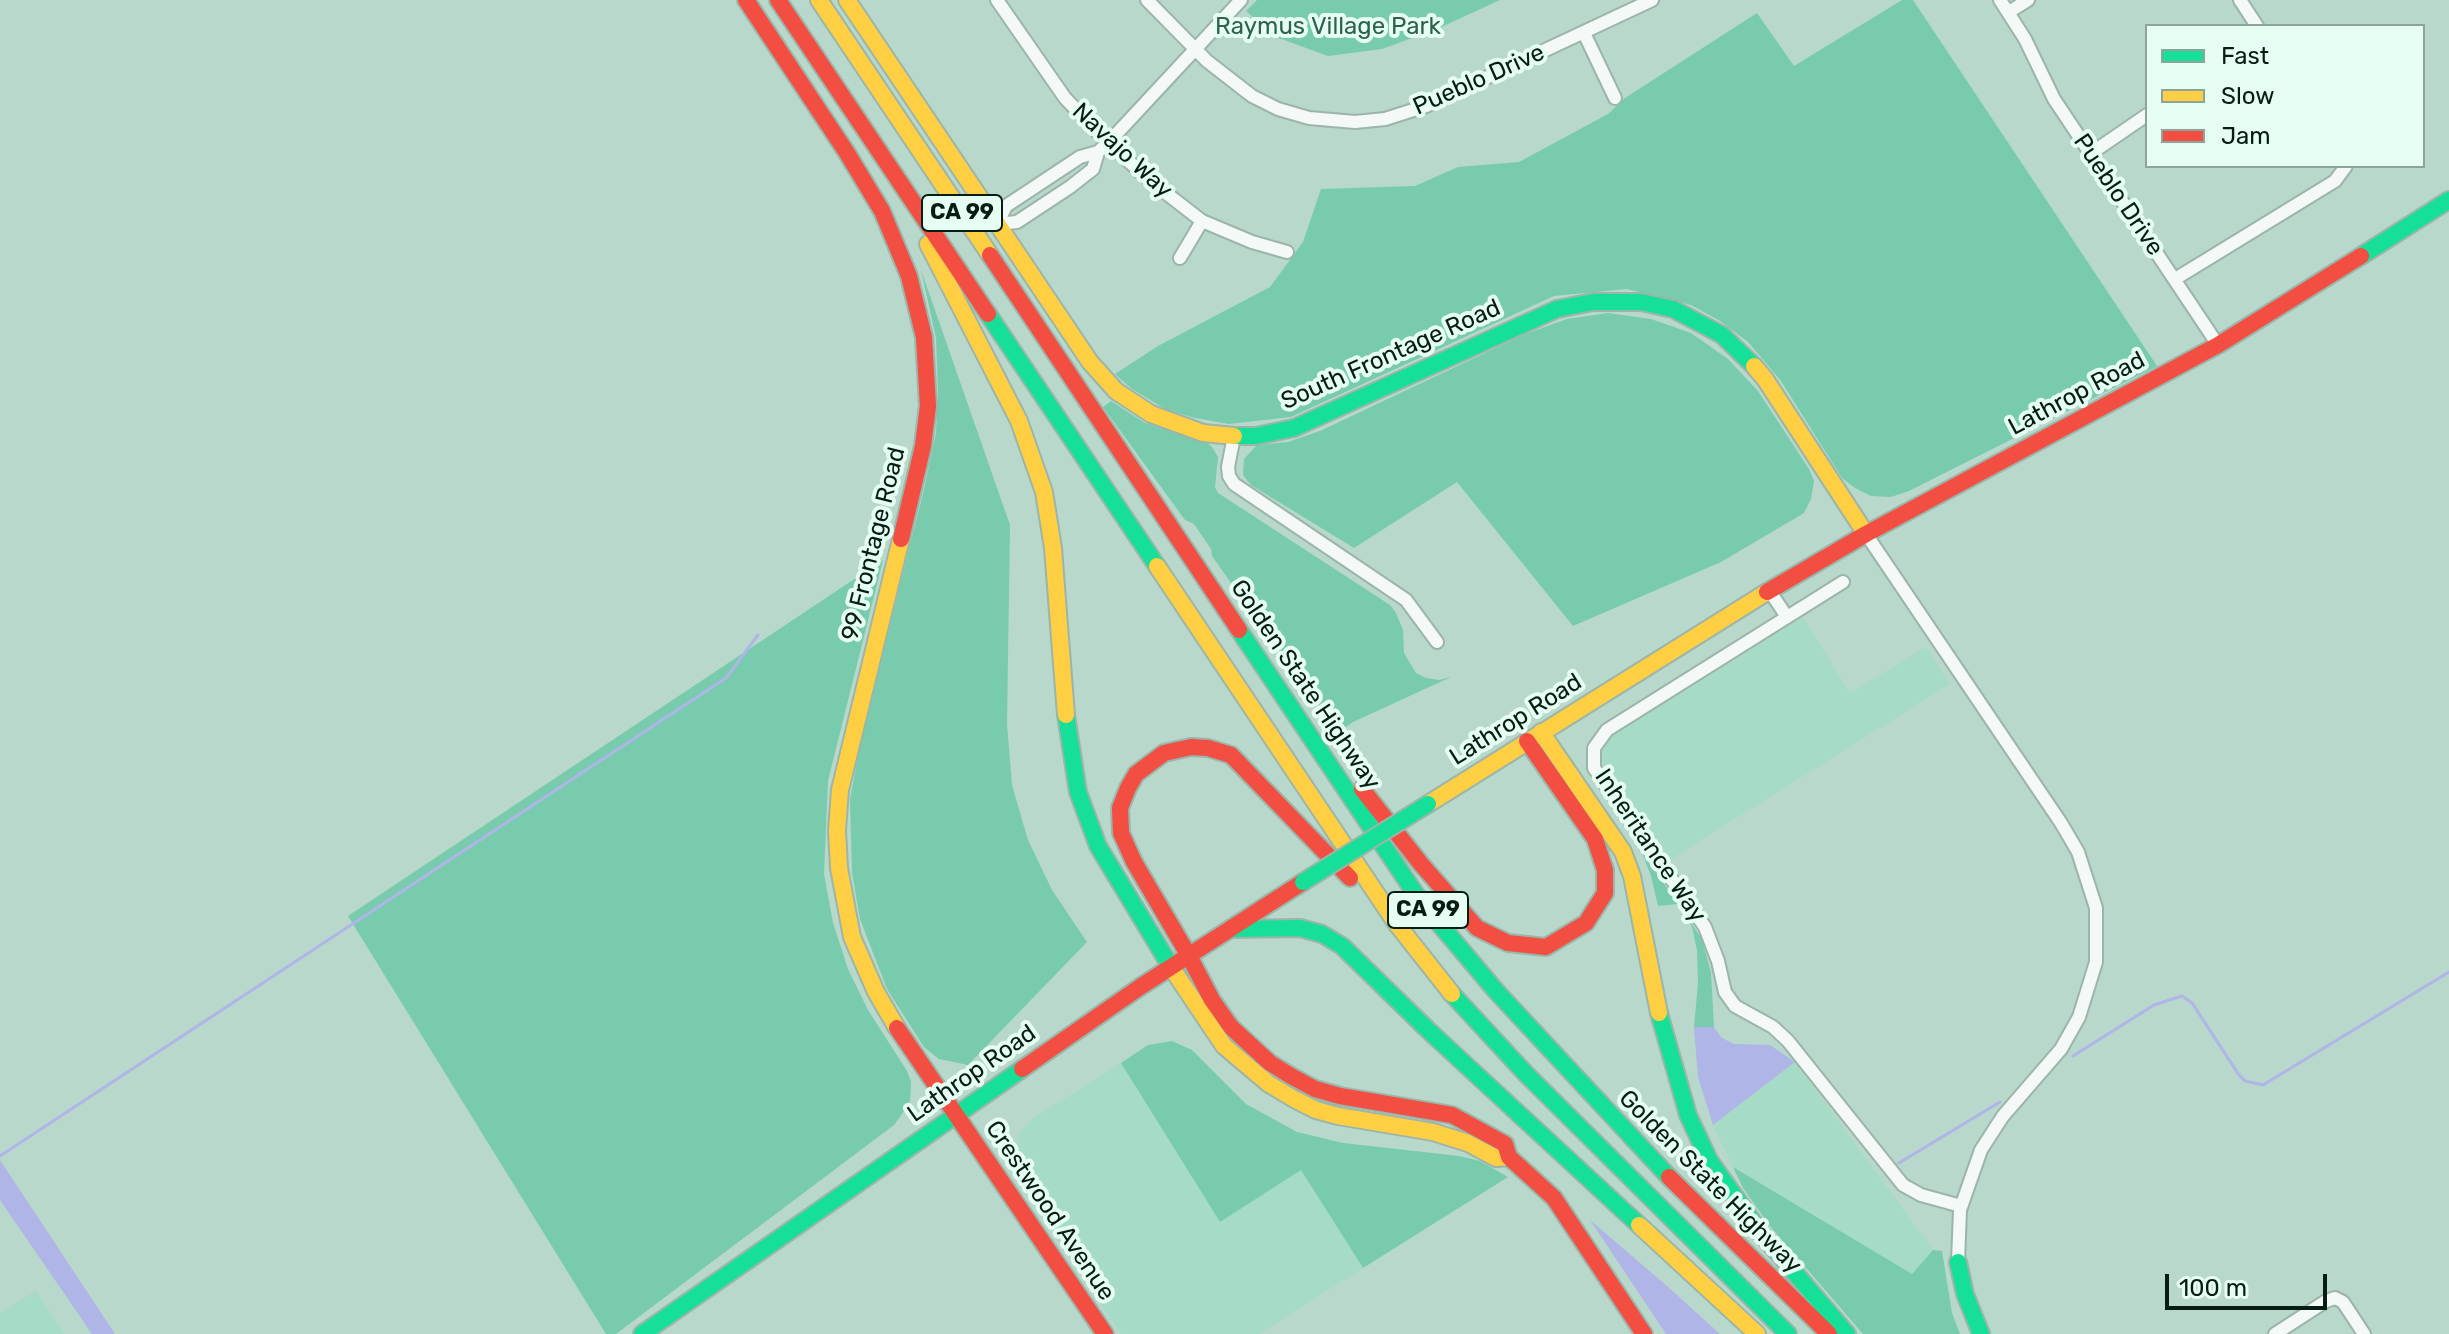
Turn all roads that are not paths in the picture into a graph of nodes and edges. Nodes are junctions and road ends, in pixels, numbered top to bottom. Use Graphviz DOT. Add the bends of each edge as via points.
graph roads {
  1 [pos="746,0"];
  2 [pos="778,0"];
  3 [pos="819,0"];
  4 [pos="847,0"];
  5 [pos="997,0"];
  6 [pos="1147,0"];
  7 [pos="1241,0"];
  8 [pos="1652,0"];
  9 [pos="2000,0"];
  10 [pos="2028,0"];
  11 [pos="2240,0"];
  12 [pos="2009,12"];
  13 [pos="2256,24"];
  14 [pos="1584,33"];
  15 [pos="1195,50"];
  16 [pos="1615,98"];
  17 [pos="2145,116"];
  18 [pos="1103,148"];
  19 [pos="2090,154"];
  20 [pos="2346,168"];
  21 [pos="902,185"];
  22 [pos="2449,200"];
  23 [pos="1202,221"];
  24 [pos="997,224"];
  25 [pos="1287,252"];
  26 [pos="1180,258"];
  27 [pos="2175,279"];
  28 [pos="2218,345"];
  29 [pos="1104,425"];
  30 [pos="1234,436"];
  31 [pos="1866,534"];
  32 [pos="1843,582"];
  33 [pos="1769,590"];
  34 [pos="1787,617"];
  35 [pos="1437,642"];
  36 [pos="1534,736"];
  37 [pos="1396,923"];
  38 [pos="1230,929"];
  39 [pos="1189,956"];
  40 [pos="1171,967"];
  41 [pos="955,1114"];
  42 [pos="1509,1157"];
  43 [pos="1961,1206"];
  44 [pos="1958,1262"];
  45 [pos="642,1334"];
  46 [pos="1105,1334"];
  47 [pos="1644,1334"];
  48 [pos="1757,1334"];
  49 [pos="1788,1334"];
  50 [pos="1829,1334"];
  51 [pos="1847,1334"];
  52 [pos="1981,1334"];
  53 [pos="2275,1334"];
  54 [pos="2364,1334"];
  1 -- 41 [label="main road, 99 Frontage Road" via="882,211 909,276 924,337 928,406 923,446 847,750 837,830 847,916 859,956 888,1015"];
  2 -- 21 [label="main road, CA 99"];
  3 -- 29 [label="main road, Golden State Highway / CA 99"];
  4 -- 24 [label="main road, South Frontage Road"];
  5 -- 18 [label="street, Navajo Way"];
  6 -- 15 [label="street, Pueblo Drive"];
  7 -- 15 [label="street"];
  8 -- 14 [label="street, Pueblo Drive"];
  9 -- 12 [label="street, Pueblo Drive"];
  10 -- 12 [label="street"];
  11 -- 13 [label="street"];
  12 -- 19 [label="street, Pueblo Drive" via="2054,99"];
  14 -- 15 [label="street, Pueblo Drive" via="1426,106 1355,122 1309,118 1262,101"];
  14 -- 16 [label="street"];
  15 -- 18 [label="street"];
  17 -- 19 [label="street"];
  18 -- 23 [label="street, Navajo Way"];
  18 -- 24 [label="street" via="1080,157 1006,206"];
  18 -- 24 [label="street" via="1093,169 1070,187 1017,222"];
  19 -- 27 [label="street, Pueblo Drive"];
  20 -- 27 [label="street" via="2335,181"];
  21 -- 37 [label="main road, CA 99"];
  21 -- 40 [label="main road" via="1032,452 1053,548 1062,692 1078,792 1098,846"];
  22 -- 28 [label="main road, Lathrop Road"];
  23 -- 25 [label="street, Navajo Way"];
  23 -- 26 [label="street"];
  24 -- 30 [label="main road, South Frontage Road" via="1090,362 1116,391 1151,414 1203,433"];
  27 -- 28 [label="street, Pueblo Drive"];
  28 -- 31 [label="main road, Lathrop Road"];
  29 -- 36 [label="main road" via="1370,801 1451,899 1491,936 1546,947 1586,923 1605,893 1605,870 1595,839"];
  29 -- 50 [label="main road, Golden State Highway / CA 99" via="1421,902 1635,1143"];
  30 -- 31 [label="main road, South Frontage Road" via="1294,428 1557,309 1641,302 1701,322 1747,358"];
  30 -- 35 [label="street" via="1228,467 1234,484 1406,600"];
  31 -- 33 [label="main road, Lathrop Road"];
  31 -- 43 [label="street" via="2061,823 2078,852 2096,908 2096,962 2079,1017 2061,1049 1981,1150"];
  32 -- 34 [label="street, Inheritance Way"];
  33 -- 34 [label="street"];
  33 -- 36 [label="main road, Lathrop Road"];
  34 -- 43 [label="street, Inheritance Way" via="1607,730 1594,748 1594,768 1705,927 1725,992 1735,1006 1788,1041 1903,1185"];
  36 -- 38 [label="main road, Lathrop Road, bridge"];
  36 -- 51 [label="main road" via="1623,852 1664,1036 1688,1115 1709,1160 1760,1232"];
  37 -- 39 [label="main road" via="1238,761 1208,748 1179,748 1156,757 1136,774 1120,819 1125,844"];
  37 -- 49 [label="main road, CA 99" via="1463,1007 1526,1074"];
  38 -- 39 [label="main road, Lathrop Road"];
  38 -- 48 [label="main road" via="1300,928 1342,946"];
  39 -- 40 [label="main road, Lathrop Road"];
  39 -- 42 [label="main road" via="1231,1027 1280,1070 1340,1096 1452,1115 1505,1144"];
  40 -- 41 [label="main road, Lathrop Road"];
  40 -- 42 [label="main road" via="1224,1046 1294,1099 1338,1116 1433,1132 1496,1158"];
  41 -- 45 [label="main road, Lathrop Road"];
  41 -- 46 [label="main road, Crestwood Avenue"];
  42 -- 47 [label="main road" via="1554,1198"];
  43 -- 44 [label="street"];
  44 -- 52 [label="main road"];
  53 -- 54 [label="street" via="2335,1298"];
}
